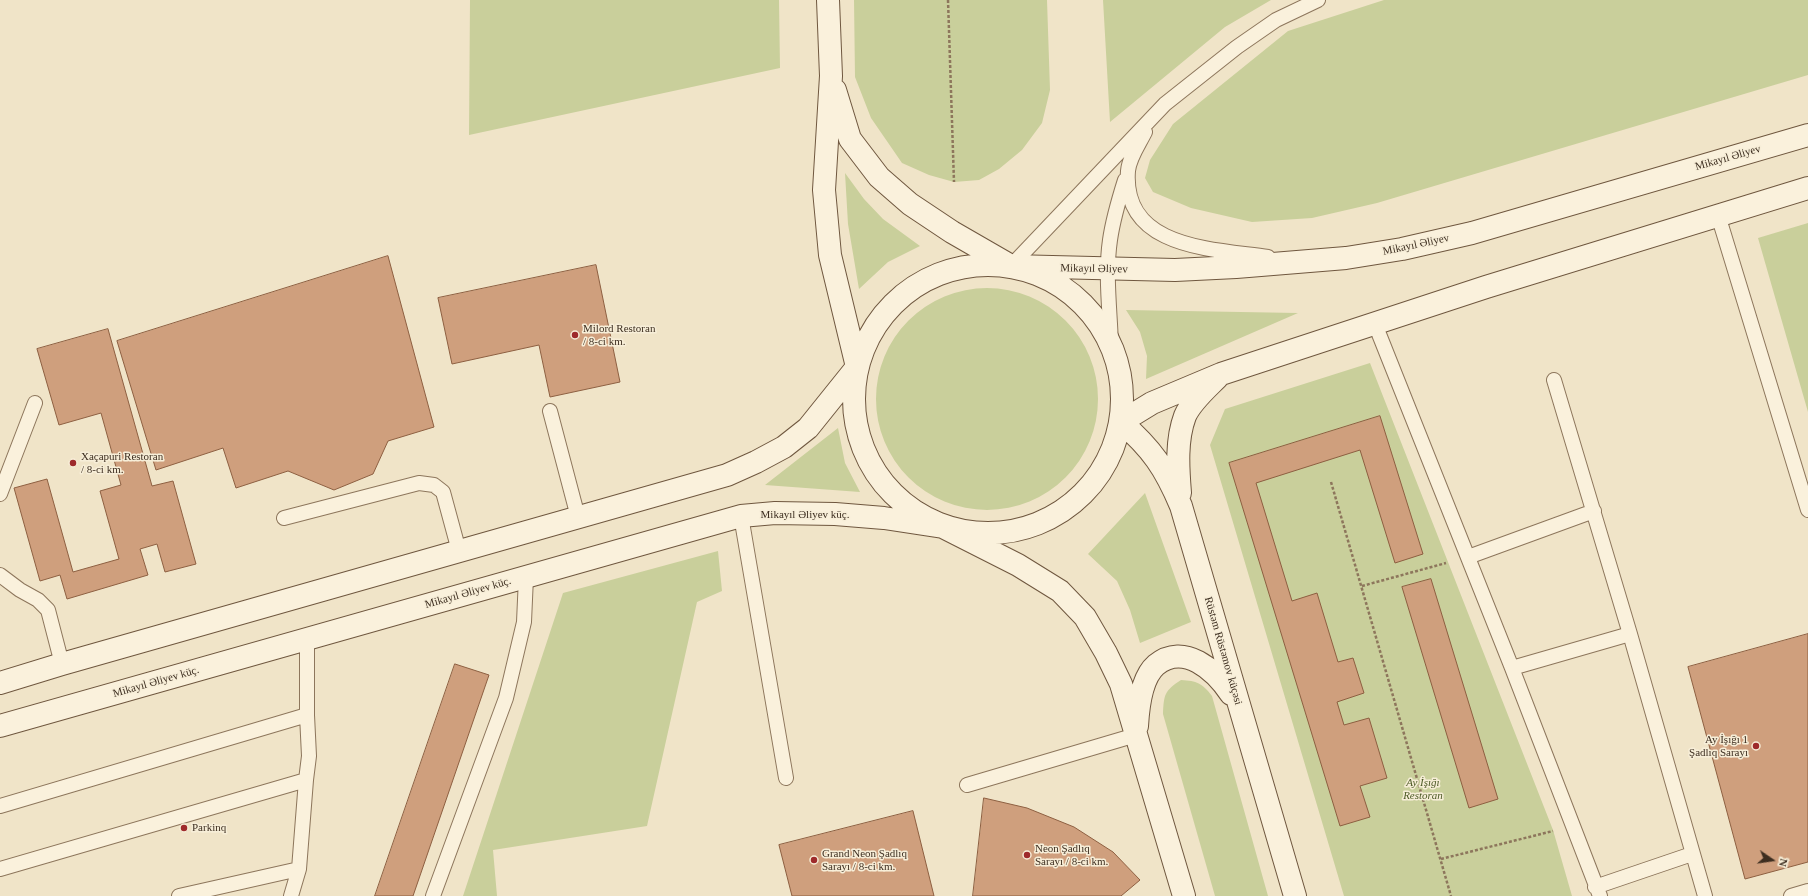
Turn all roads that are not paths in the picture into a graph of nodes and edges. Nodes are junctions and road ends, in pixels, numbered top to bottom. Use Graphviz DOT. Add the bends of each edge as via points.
graph roads {
  1 [pos="828,0"];
  2 [pos="1318,0"];
  3 [pos="830,76"];
  4 [pos="1165,104"];
  5 [pos="1808,135"];
  6 [pos="1128,170"];
  7 [pos="1808,188"];
  8 [pos="1718,216"];
  9 [pos="1297,262"];
  10 [pos="1011,266"];
  11 [pos="1108,269"];
  12 [pos="1375,324"];
  13 [pos="1111,345"];
  14 [pos="857,367"];
  15 [pos="1221,374"];
  16 [pos="1554,380"];
  17 [pos="34,403"];
  18 [pos="550,411"];
  19 [pos="1121,422"];
  20 [pos="0,494"];
  21 [pos="1181,506"];
  22 [pos="1808,510"];
  23 [pos="1594,511"];
  24 [pos="740,516"];
  25 [pos="578,517"];
  26 [pos="284,518"];
  27 [pos="943,527"];
  28 [pos="459,551"];
  29 [pos="1468,557"];
  30 [pos="0,576"];
  31 [pos="526,577"];
  32 [pos="1630,634"];
  33 [pos="307,639"];
  34 [pos="62,664"];
  35 [pos="1512,668"];
  36 [pos="0,683"];
  37 [pos="1240,707"];
  38 [pos="307,715"];
  39 [pos="0,726"];
  40 [pos="1136,734"];
  41 [pos="786,778"];
  42 [pos="306,780"];
  43 [pos="967,785"];
  44 [pos="0,806"];
  45 [pos="1692,854"];
  46 [pos="299,869"];
  47 [pos="0,870"];
  48 [pos="1808,891"];
  49 [pos="1598,892"];
  50 [pos="179,896"];
  51 [pos="291,896"];
  52 [pos="433,896"];
  53 [pos="1184,896"];
  54 [pos="1295,896"];
  55 [pos="1705,896"];
  56 [pos="1791,896"];
  1 -- 3 [label="main road"];
  2 -- 4 [label="lane" via="1269,24"];
  3 -- 10 [label="main road" via="850,138 879,177 910,204"];
  3 -- 14 [label="main road" via="824,190 830,255"];
  4 -- 6 [label="lane" via="1147,129"];
  4 -- 10 [label="lane"];
  5 -- 9 [label="main road, Mikayıl Əliyev" via="1472,233 1353,257"];
  6 -- 9 [label="lane" via="1130,199 1139,217 1157,232 1177,242 1199,247"];
  6 -- 11 [label="lane" via="1114,220"];
  7 -- 8 [label="main road"];
  8 -- 12 [label="main road" via="1494,284"];
  8 -- 22 [label="lane"];
  9 -- 11 [label="main road, Mikayıl Əliyev" via="1175,270"];
  10 -- 11 [label="main road, Mikayıl Əliyev"];
  10 -- 13 [label="main road, Mikayıl Əliyev küç." via="1037,274 1062,286 1091,312"];
  10 -- 14 [label="main road, Mikayıl Əliyev" via="971,265 932,276 898,298 873,329"];
  11 -- 13 [label="lane"];
  12 -- 15 [label="main road"];
  12 -- 29 [label="lane"];
  13 -- 19 [label="main road, Mikayıl Əliyev küç." via="1122,383"];
  14 -- 25 [label="main road" via="808,428 784,447 727,475"];
  14 -- 27 [label="main road" via="853,400 857,433 869,464 888,491 914,512"];
  15 -- 19 [label="main road" via="1152,404"];
  15 -- 21 [label="main road" via="1186,415 1179,441"];
  16 -- 23 [label="lane"];
  17 -- 20 [label="lane"];
  18 -- 25 [label="lane"];
  19 -- 21 [label="main road, Rüstəm Rüstəmov küçəsi" via="1155,456"];
  19 -- 27 [label="main road, Mikayıl Əliyev küç." via="1109,459 1087,492 1056,516 1020,531 981,534"];
  21 -- 37 [label="main road, Rüstəm Rüstəmov küçəsi"];
  23 -- 29 [label="lane"];
  23 -- 32 [label="lane"];
  24 -- 27 [label="main road, Mikayıl Əliyev küç." via="775,513 835,514"];
  24 -- 31 [label="main road, Mikayıl Əliyev küç."];
  24 -- 41 [label="lane"];
  25 -- 28 [label="main road"];
  26 -- 28 [label="lane" via="419,483 434,485 443,492"];
  27 -- 40 [label="main road" via="1030,572 1060,591 1085,617 1121,684"];
  28 -- 34 [label="main road"];
  29 -- 35 [label="lane"];
  30 -- 34 [label="lane" via="38,600 48,610"];
  31 -- 33 [label="main road, Mikayıl Əliyev küç."];
  31 -- 52 [label="lane" via="524,622 506,698"];
  32 -- 35 [label="lane"];
  32 -- 45 [label="lane"];
  33 -- 38 [label="lane"];
  33 -- 39 [label="main road, Mikayıl Əliyev küç."];
  34 -- 36 [label="main road"];
  35 -- 49 [label="lane"];
  37 -- 40 [label="main road" via="1219,677 1203,663 1187,657 1169,658 1155,666 1144,684 1138,704"];
  37 -- 54 [label="main road, Rüstəm Rüstəmov küçəsi"];
  38 -- 42 [label="lane" via="309,756"];
  38 -- 44 [label="lane"];
  40 -- 43 [label="lane"];
  40 -- 53 [label="main road"];
  42 -- 46 [label="lane"];
  42 -- 47 [label="lane"];
  45 -- 49 [label="lane"];
  45 -- 55 [label="lane"];
  46 -- 50 [label="lane"];
  46 -- 51 [label="lane"];
  48 -- 56 [label="lane"];
}
